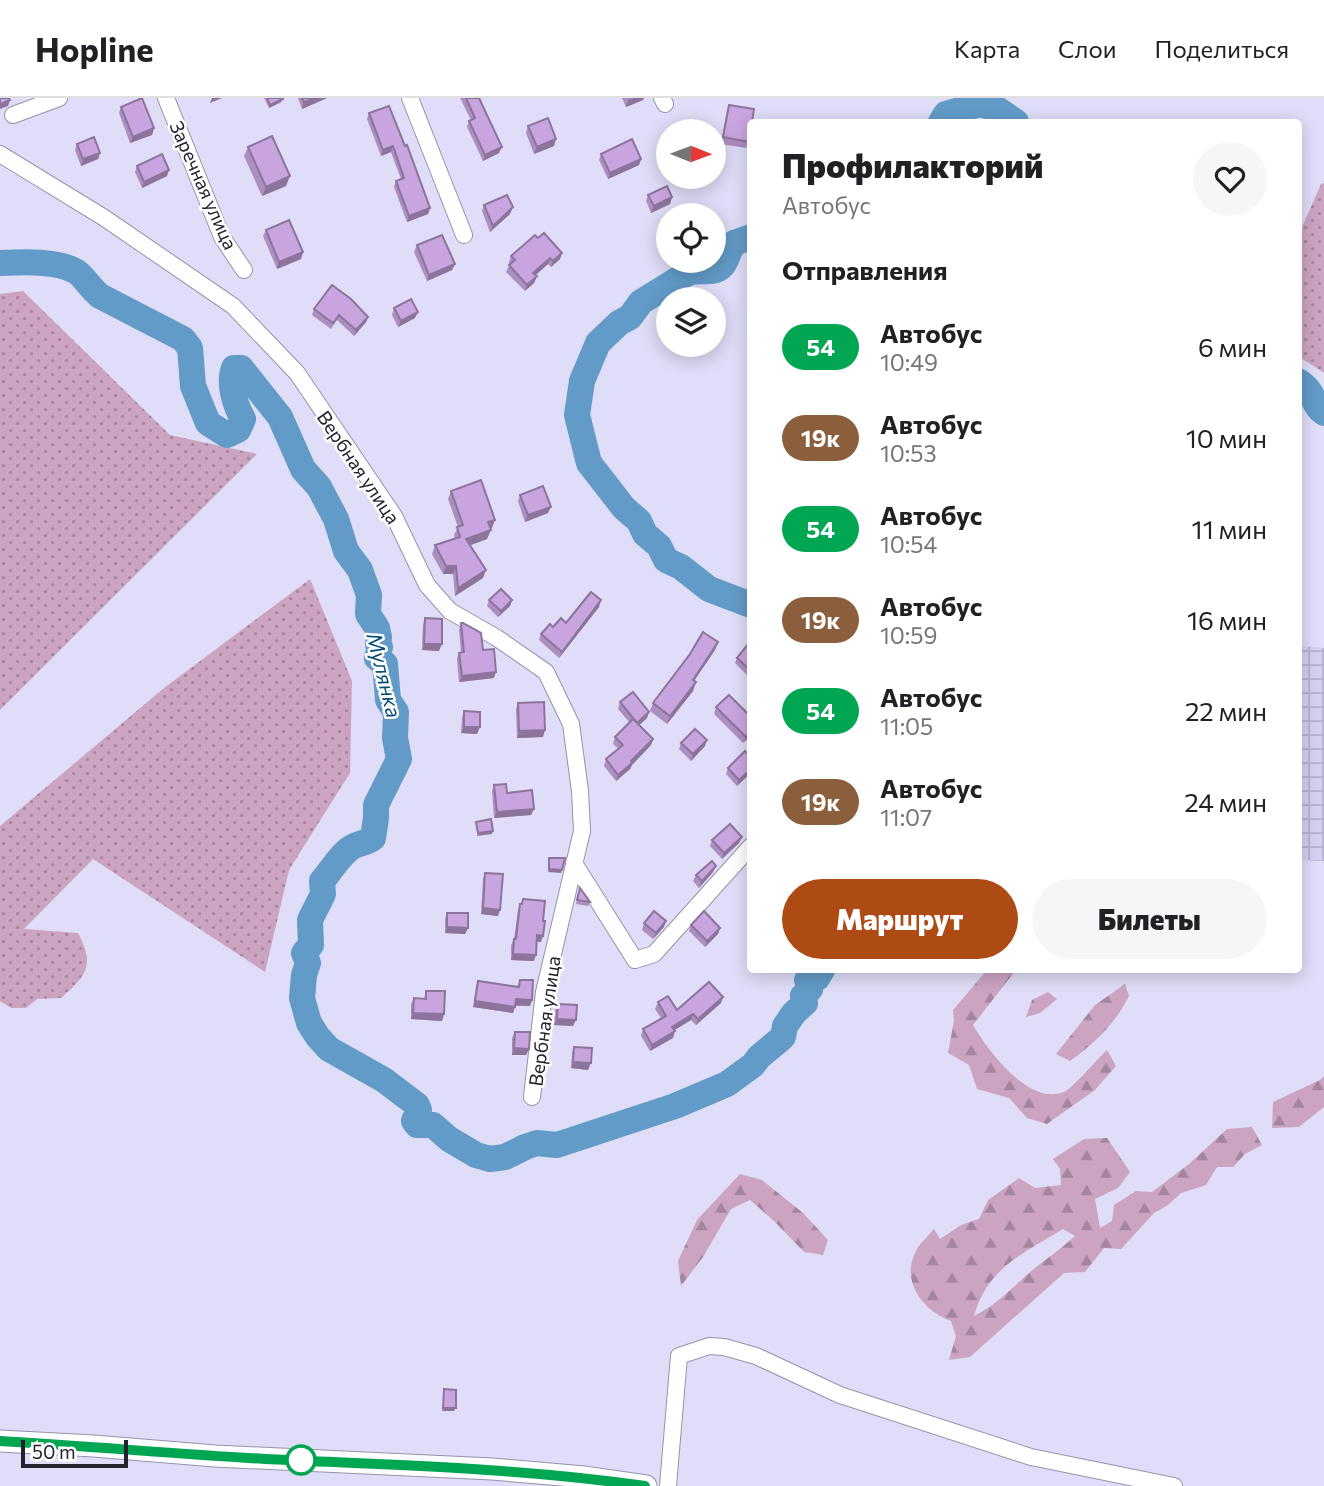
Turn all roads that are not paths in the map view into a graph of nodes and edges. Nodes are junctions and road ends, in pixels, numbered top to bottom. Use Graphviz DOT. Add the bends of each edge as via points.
graph roads {
  1 [pos="59,98"];
  2 [pos="166,98"];
  3 [pos="410,98"];
  4 [pos="13,115"];
  5 [pos="0,153"];
  6 [pos="464,235"];
  7 [pos="244,270"];
  8 [pos="747,850"];
  9 [pos="574,863"];
  10 [pos="532,1097"];
  11 [pos="0,1441"];
  12 [pos="646,1486"];
  13 [pos="668,1486"];
  14 [pos="1174,1486"];
  1 -- 4 [label="street"];
  2 -- 7 [label="street, Заречная улица" via="222,237"];
  3 -- 6 [label="street"];
  5 -- 9 [label="street, Вербная улица" via="233,306 297,373 394,516 427,585 450,611 546,672 571,724 582,831"];
  8 -- 9 [label="street" via="653,954 635,960"];
  9 -- 10 [label="street, Вербная улица" via="544,992"];
  11 -- 12 [label="main road" via="492,1469"];
  13 -- 14 [label="street" via="679,1356 709,1346 756,1356 840,1395 1031,1457"];
}
